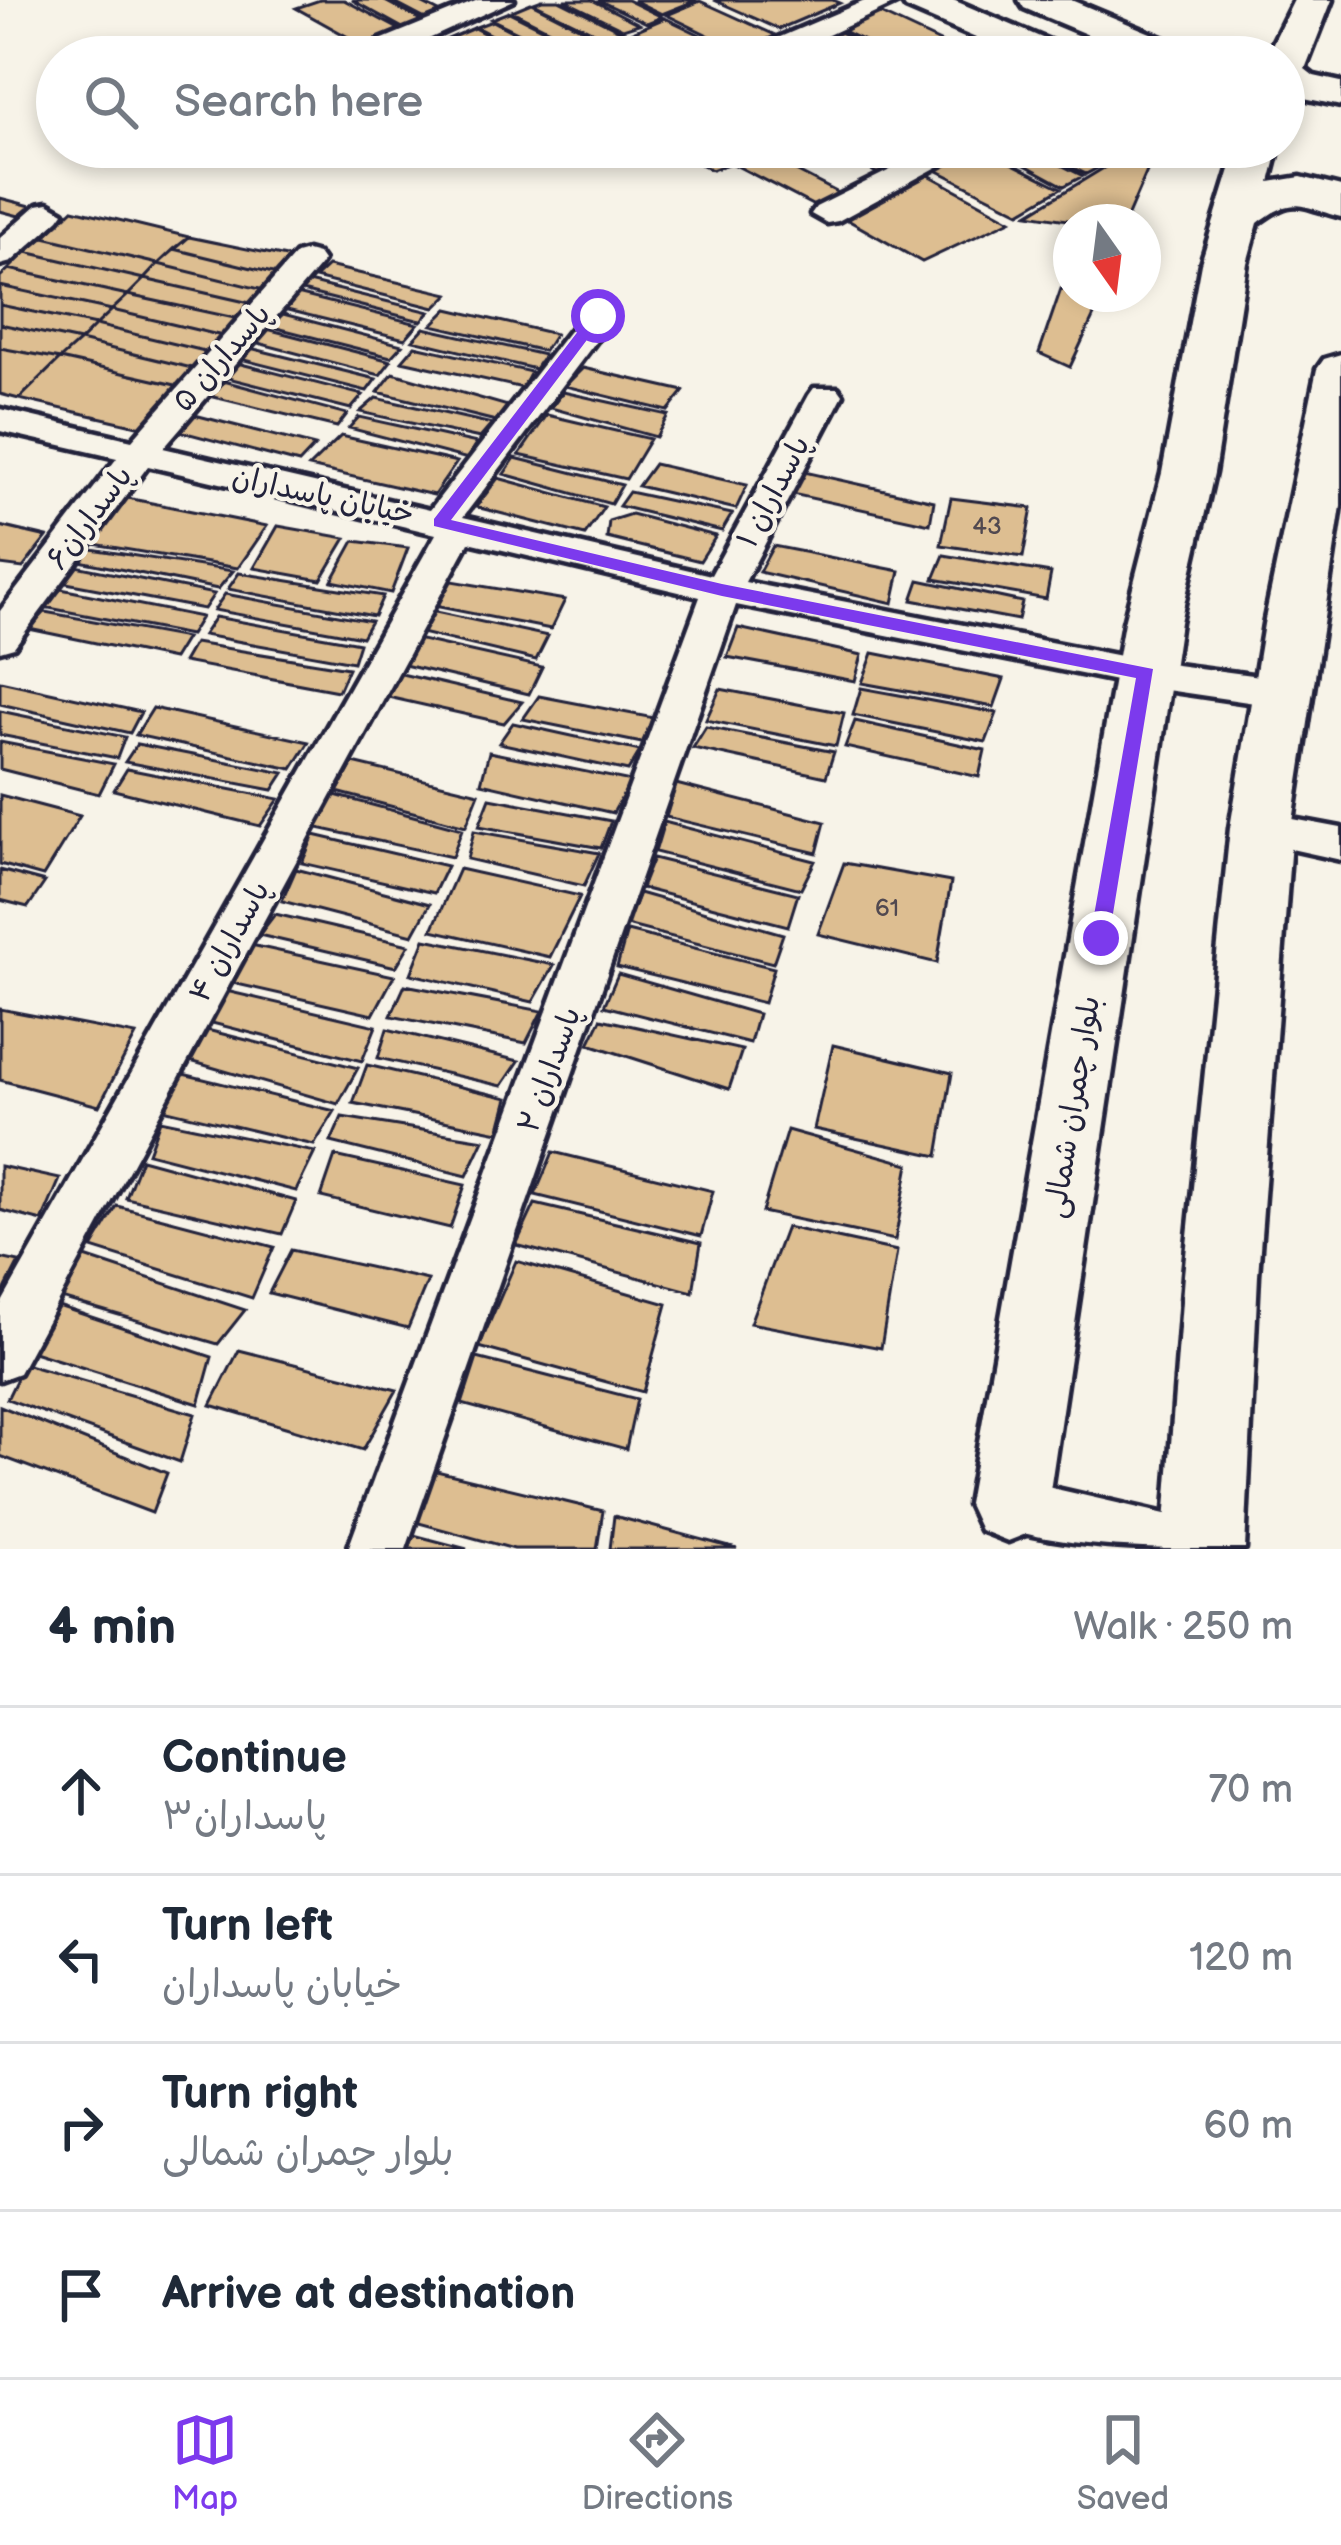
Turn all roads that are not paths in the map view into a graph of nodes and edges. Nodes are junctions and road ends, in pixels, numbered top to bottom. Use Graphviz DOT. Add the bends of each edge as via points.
graph roads {
  1 [pos="501,0"];
  2 [pos="890,0"];
  3 [pos="920,0"];
  4 [pos="1038,0"];
  5 [pos="1313,0"];
  6 [pos="414,36"];
  7 [pos="806,36"];
  8 [pos="1005,36"];
  9 [pos="1125,36"];
  10 [pos="1296,36"];
  11 [pos="1305,84"];
  12 [pos="1341,94"];
  13 [pos="1305,106"];
  14 [pos="1341,116"];
  15 [pos="1305,154"];
  16 [pos="1341,166"];
  17 [pos="918,168"];
  18 [pos="1252,168"];
  19 [pos="1341,204"];
  20 [pos="48,212"];
  21 [pos="827,214"];
  22 [pos="1240,215"];
  23 [pos="0,254"];
  24 [pos="307,261"];
  25 [pos="598,316"];
  26 [pos="1341,369"];
  27 [pos="826,394"];
  28 [pos="0,420"];
  29 [pos="137,456"];
  30 [pos="449,525"];
  31 [pos="722,590"];
  32 [pos="0,638"];
  33 [pos="1146,674"];
  34 [pos="1282,694"];
  35 [pos="1261,828"];
  36 [pos="1341,844"];
  37 [pos="0,1357"];
  38 [pos="1008,1504"];
  39 [pos="377,1549"];
  40 [pos="1202,1549"];
  1 -- 6 [label="street"];
  2 -- 7 [label="street"];
  3 -- 8 [label="street"];
  4 -- 9 [label="street"];
  5 -- 10 [label="street"];
  11 -- 12 [label="street"];
  13 -- 14 [label="street"];
  15 -- 16 [label="street"];
  17 -- 21 [label="street"];
  18 -- 22 [label="street, بلوار چمران شمالی"];
  19 -- 22 [label="street" via="1302,187 1278,190"];
  20 -- 23 [label="street"];
  22 -- 33 [label="street, بلوار چمران شمالی"];
  24 -- 29 [label="street, پاسداران ۵"];
  25 -- 30 [label="street, پاسداران ۴"];
  26 -- 34 [label="street"];
  27 -- 31 [label="street, پاسداران ۱"];
  28 -- 29 [label="street, خیابان پاسداران"];
  29 -- 30 [label="street, خیابان پاسداران"];
  29 -- 32 [label="street, پاسداران۶"];
  30 -- 31 [label="street, خیابان پاسداران"];
  30 -- 37 [label="street, پاسداران ۴"];
  31 -- 33 [label="street, خیابان پاسداران"];
  31 -- 39 [label="street, پاسداران ۲"];
  33 -- 34 [label="street, خیابان پاسداران"];
  33 -- 38 [label="street, بلوار چمران شمالی"];
  34 -- 35 [label="street"];
  35 -- 36 [label="street"];
  35 -- 40 [label="street"];
  38 -- 40 [label="street"];
}
